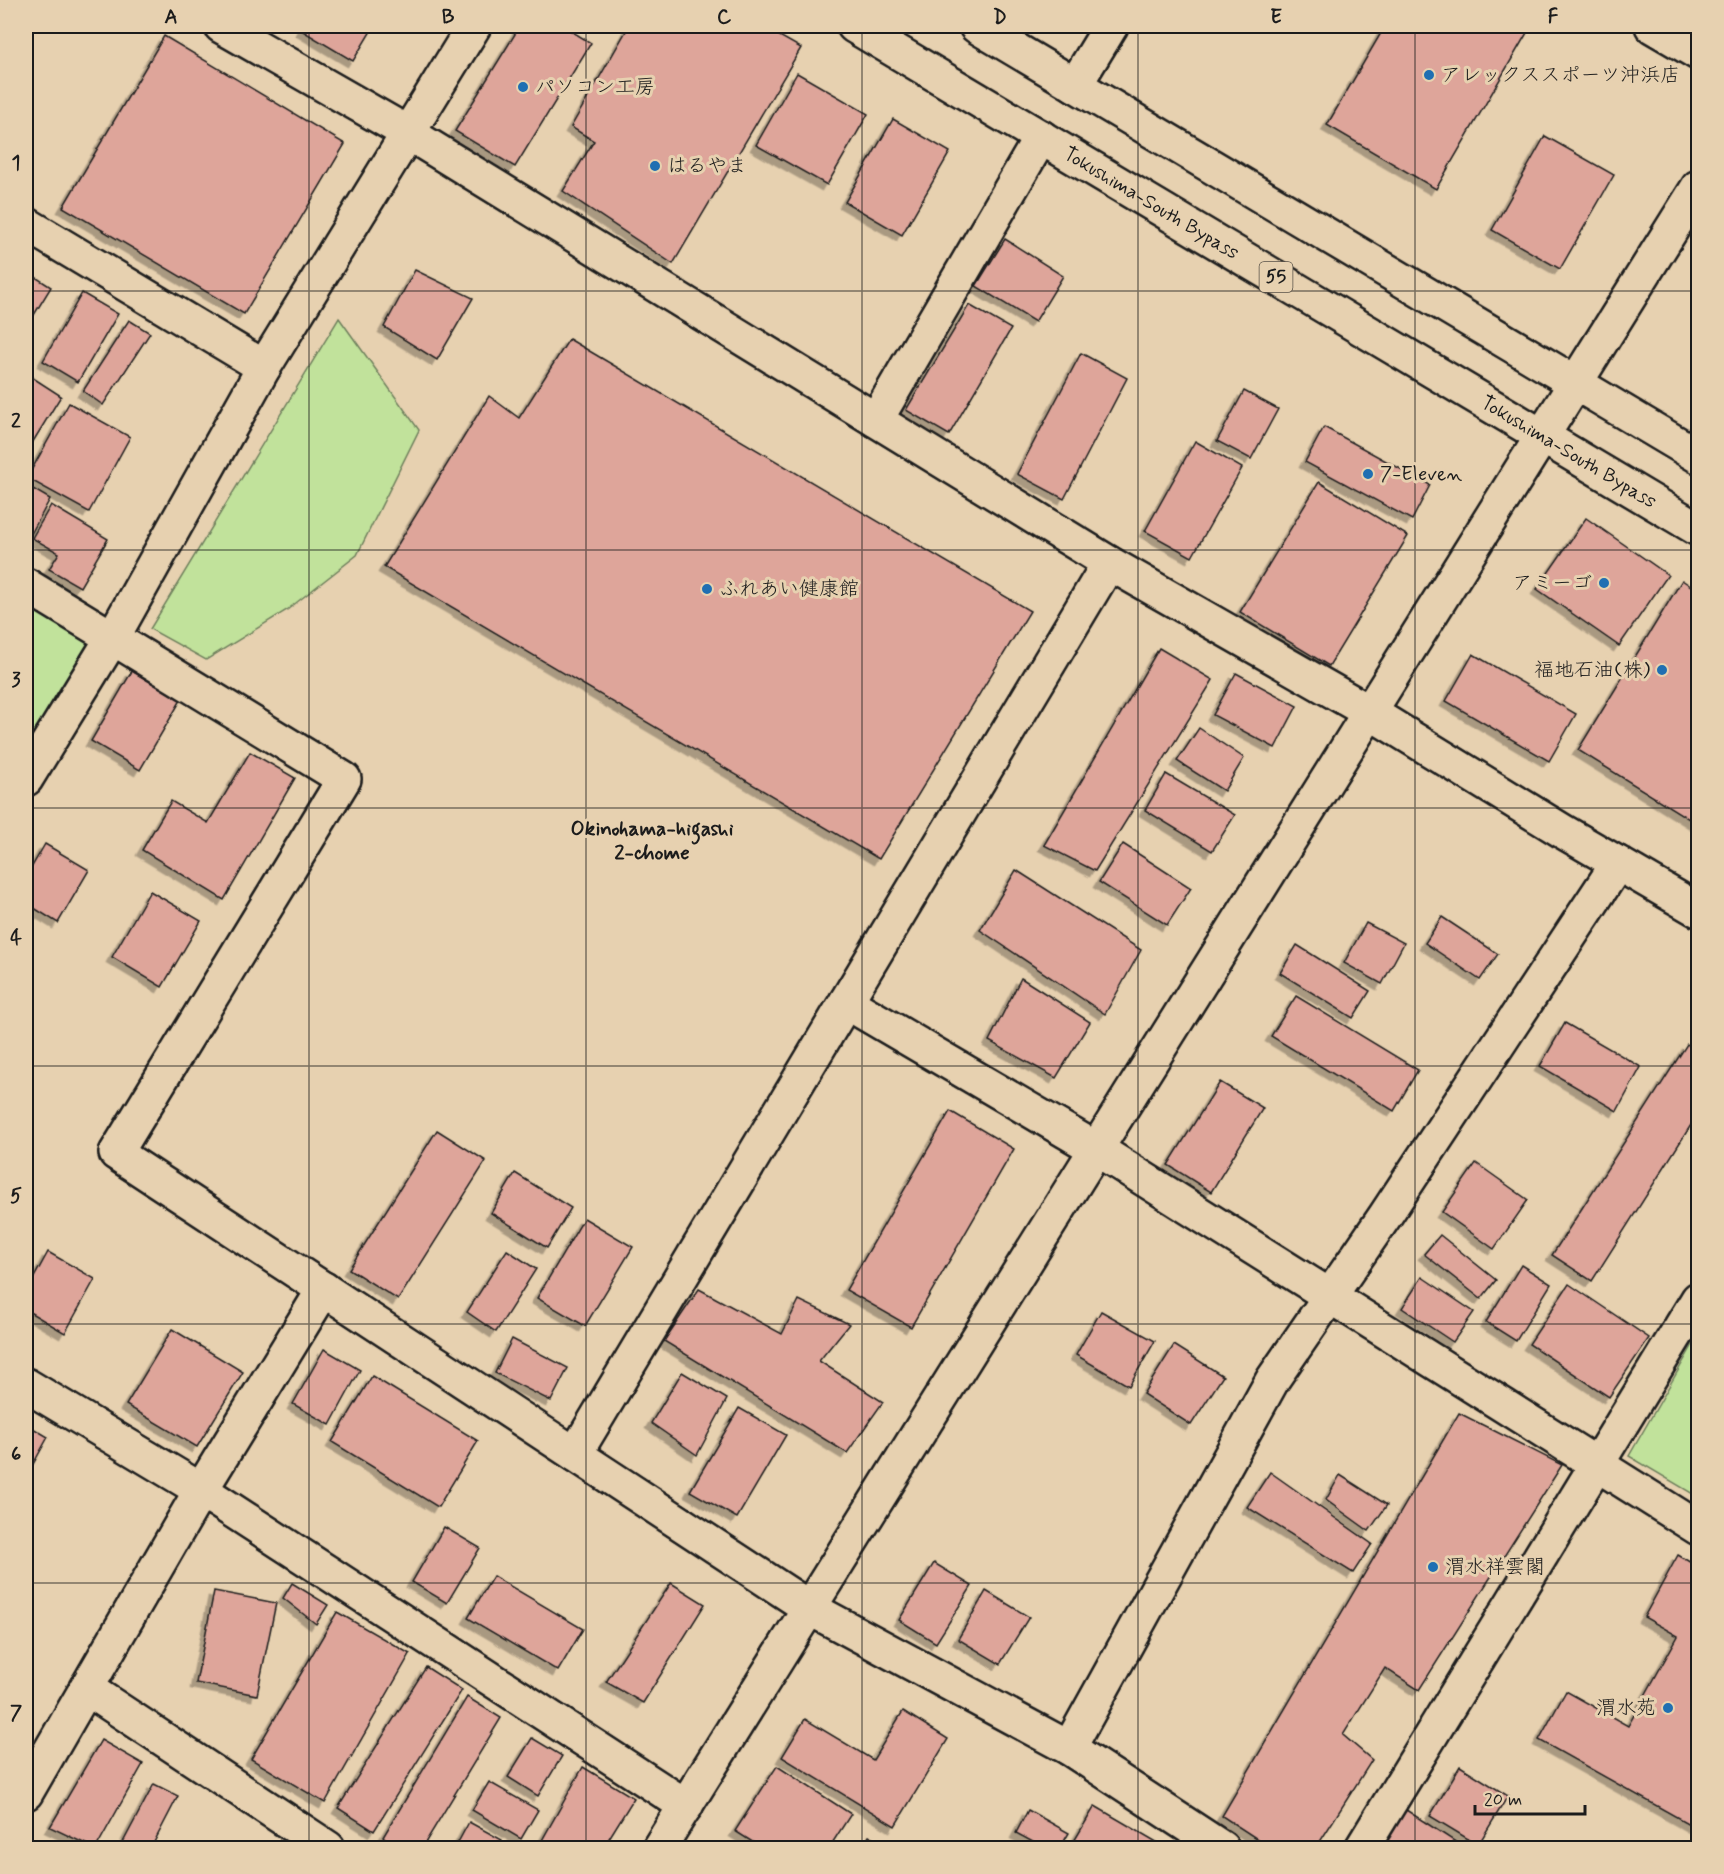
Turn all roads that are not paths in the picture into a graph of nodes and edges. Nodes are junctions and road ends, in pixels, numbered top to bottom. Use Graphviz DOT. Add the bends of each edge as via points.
graph roads {
  1 [pos="220,26"];
  2 [pos="474,26"];
  3 [pos="854,26"];
  4 [pos="976,26"];
  5 [pos="1111,26"];
  6 [pos="1652,26"];
  7 [pos="1698,53"];
  8 [pos="1075,85"];
  9 [pos="408,133"];
  10 [pos="1041,137"];
  11 [pos="1698,187"];
  12 [pos="26,224"];
  13 [pos="264,367"];
  14 [pos="1577,383"];
  15 [pos="876,420"];
  16 [pos="1544,436"];
  17 [pos="1698,456"];
  18 [pos="1698,529"];
  19 [pos="1109,563"];
  20 [pos="26,585"];
  21 [pos="113,637"];
  22 [pos="1371,713"];
  23 [pos="26,779"];
  24 [pos="1618,864"];
  25 [pos="1698,910"];
  26 [pos="846,1002"];
  27 [pos="1098,1150"];
  28 [pos="324,1289"];
  29 [pos="1330,1296"];
  30 [pos="1698,1299"];
  31 [pos="26,1385"];
  32 [pos="575,1454"];
  33 [pos="1597,1465"];
  34 [pos="201,1490"];
  35 [pos="1698,1528"];
  36 [pos="811,1609"];
  37 [pos="86,1688"];
  38 [pos="1069,1748"];
  39 [pos="26,1793"];
  40 [pos="686,1806"];
  41 [pos="328,1848"];
  42 [pos="659,1848"];
  43 [pos="1222,1848"];
  44 [pos="1362,1848"];
  1 -- 9 [label="main road"];
  2 -- 9 [label="main road"];
  3 -- 10 [label="main road, Tokushima-South Bypass / 55"];
  4 -- 8 [label="main road"];
  5 -- 8 [label="main road"];
  6 -- 7 [label="main road"];
  8 -- 14 [label="main road"];
  9 -- 13 [label="main road"];
  9 -- 15 [label="main road"];
  10 -- 15 [label="main road"];
  10 -- 16 [label="main road, Tokushima-South Bypass / 55"];
  11 -- 14 [label="main road"];
  12 -- 13 [label="main road"];
  13 -- 21 [label="main road"];
  14 -- 16 [label="main road"];
  14 -- 17 [label="main road"];
  15 -- 19 [label="main road"];
  16 -- 18 [label="main road, Tokushima-South Bypass / 55"];
  16 -- 22 [label="main road"];
  19 -- 22 [label="main road"];
  19 -- 26 [label="main road"];
  20 -- 21 [label="main road"];
  21 -- 23 [label="main road"];
  21 -- 28 [label="main road" via="344,780 116,1152"];
  22 -- 24 [label="main road"];
  22 -- 27 [label="main road"];
  24 -- 25 [label="main road"];
  24 -- 29 [label="main road"];
  26 -- 27 [label="main road"];
  26 -- 32 [label="main road"];
  27 -- 29 [label="main road"];
  27 -- 36 [label="main road"];
  28 -- 32 [label="main road"];
  28 -- 34 [label="main road"];
  29 -- 33 [label="main road"];
  29 -- 38 [label="main road" via="1273,1379"];
  30 -- 33 [label="main road"];
  31 -- 34 [label="main road"];
  32 -- 36 [label="main road"];
  33 -- 35 [label="main road"];
  33 -- 44 [label="main road"];
  34 -- 37 [label="main road"];
  34 -- 40 [label="main road"];
  36 -- 38 [label="main road"];
  36 -- 40 [label="main road"];
  37 -- 39 [label="main road"];
  37 -- 41 [label="main road"];
  38 -- 43 [label="main road"];
  40 -- 42 [label="main road"];
}
